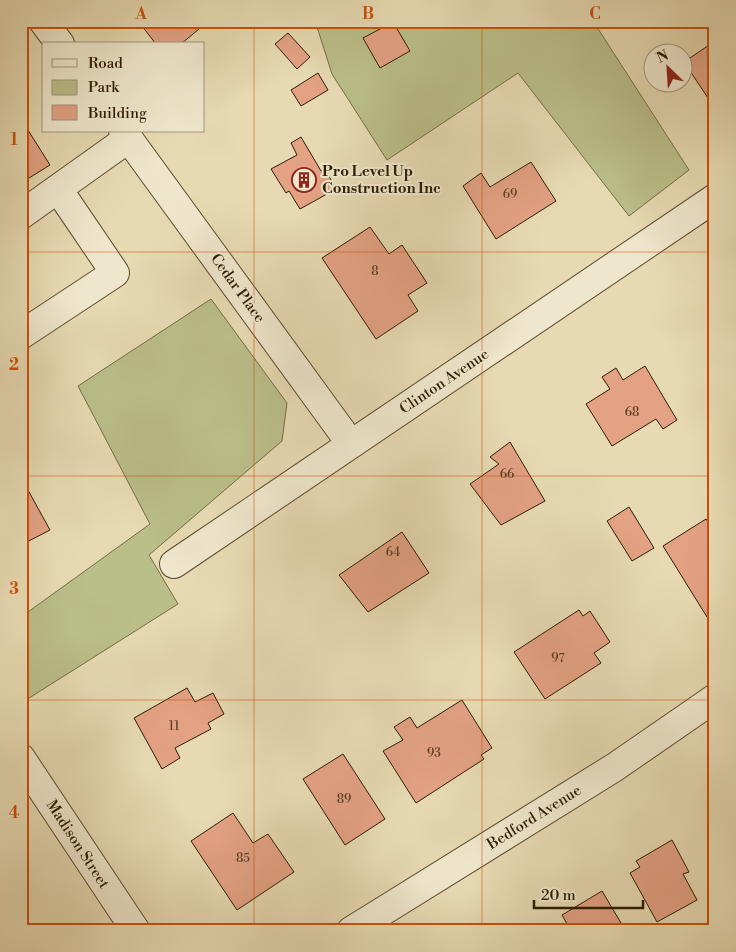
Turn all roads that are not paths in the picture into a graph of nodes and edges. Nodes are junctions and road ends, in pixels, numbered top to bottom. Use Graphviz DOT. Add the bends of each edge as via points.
graph roads {
  1 [pos="43,21"];
  2 [pos="59,42"];
  3 [pos="126,135"];
  4 [pos="58,188"];
  5 [pos="715,198"];
  6 [pos="21,215"];
  7 [pos="21,335"];
  8 [pos="352,444"];
  9 [pos="174,564"];
  10 [pos="715,698"];
  11 [pos="21,758"];
  12 [pos="136,931"];
  13 [pos="351,931"];
  1 -- 2 [label="street"];
  3 -- 4 [label="street"];
  3 -- 8 [label="street, Cedar Place"];
  4 -- 6 [label="street"];
  4 -- 7 [label="street" via="115,273"];
  5 -- 8 [label="street, Clinton Avenue"];
  8 -- 9 [label="street, Clinton Avenue"];
  10 -- 13 [label="street, Bedford Avenue" via="615,767"];
  11 -- 12 [label="street, Madison Street"];
}
